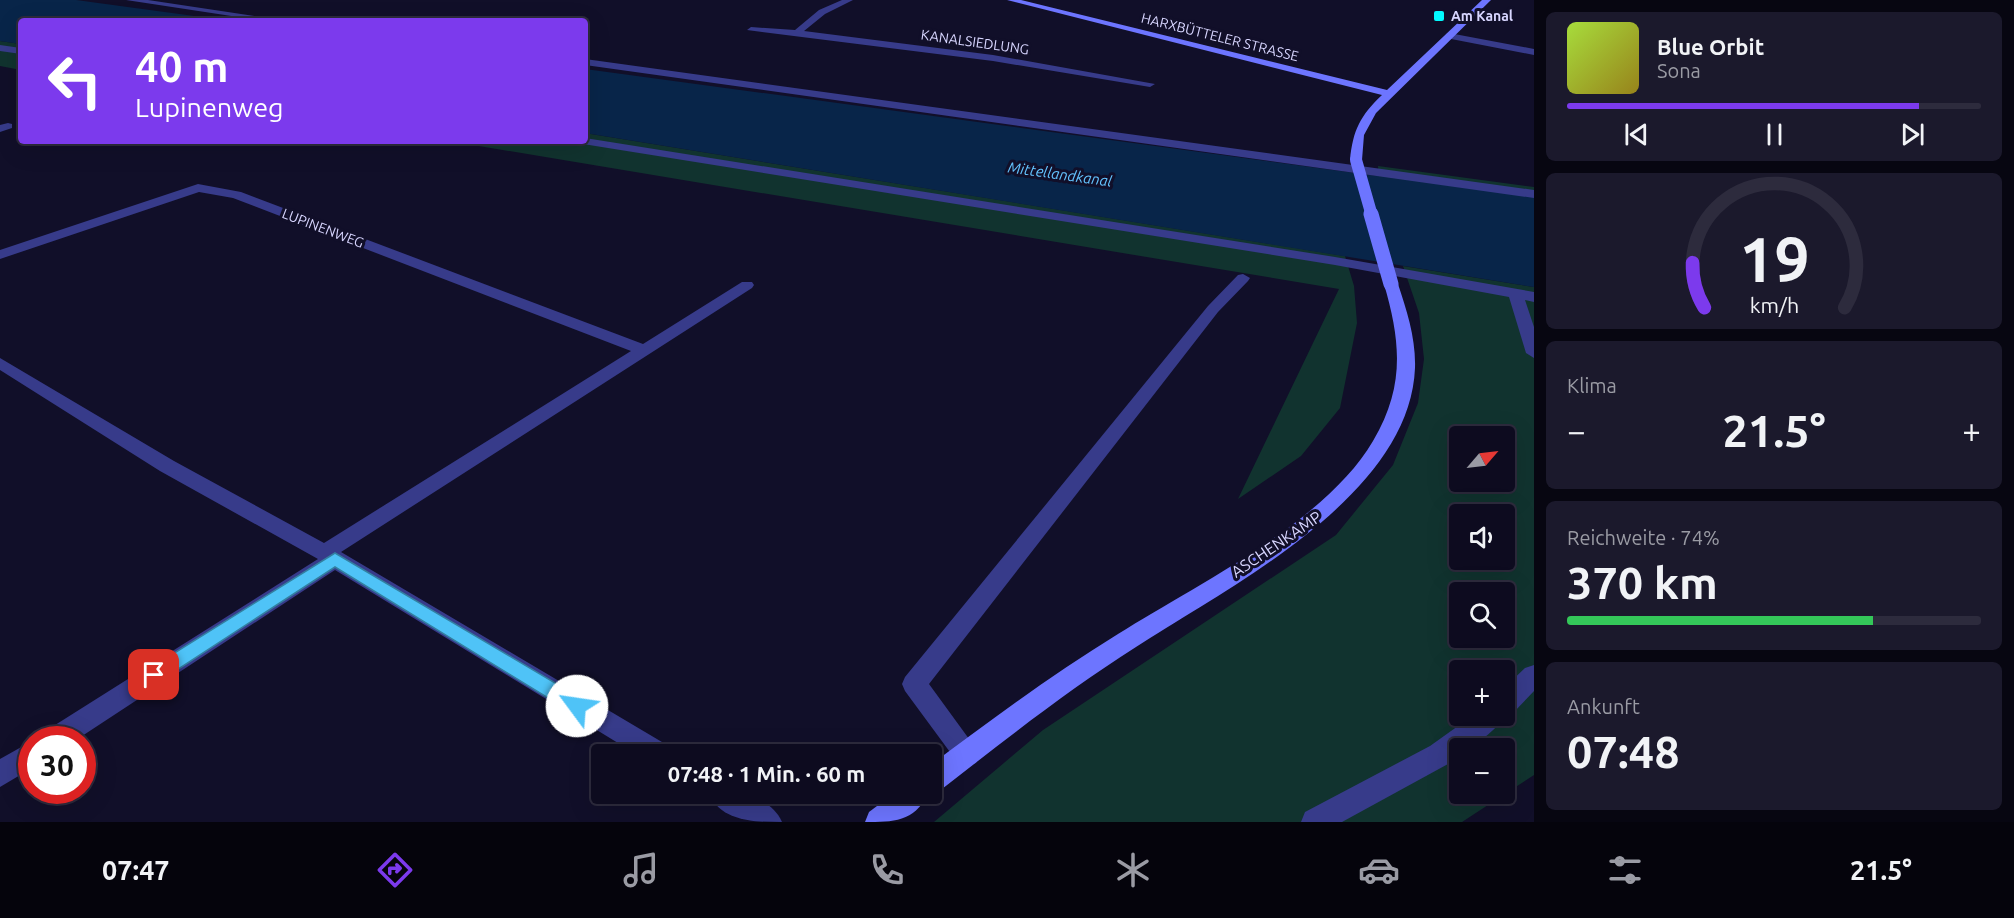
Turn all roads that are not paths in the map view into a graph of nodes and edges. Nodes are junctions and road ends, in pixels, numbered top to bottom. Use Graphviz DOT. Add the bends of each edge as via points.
graph roads {
  1 [pos="130,0"];
  2 [pos="849,0"];
  3 [pos="1011,0"];
  4 [pos="1487,0"];
  5 [pos="261,18"];
  6 [pos="751,30"];
  7 [pos="797,33"];
  8 [pos="1449,36"];
  9 [pos="0,48"];
  10 [pos="18,51"];
  11 [pos="1534,52"];
  12 [pos="588,62"];
  13 [pos="1149,84"];
  14 [pos="1387,93"];
  15 [pos="588,142"];
  16 [pos="1534,194"];
  17 [pos="0,255"];
  18 [pos="1244,278"];
  19 [pos="747,285"];
  20 [pos="1516,294"];
  21 [pos="1534,297"];
  22 [pos="1532,334"];
  23 [pos="642,349"];
  24 [pos="1534,353"];
  25 [pos="0,363"];
  26 [pos="329,556"];
  27 [pos="1534,675"];
  28 [pos="1515,694"];
  29 [pos="74,726"];
  30 [pos="1478,726"];
  31 [pos="641,744"];
  32 [pos="966,754"];
  33 [pos="18,762"];
  34 [pos="942,772"];
  35 [pos="0,774"];
  36 [pos="739,804"];
  37 [pos="902,804"];
  38 [pos="768,822"];
  39 [pos="879,822"];
  40 [pos="1315,822"];
  1 -- 5 [label="street"];
  2 -- 7 [label="street" via="822,12"];
  3 -- 14 [label="street, HARXBÜTTELER STRASSE"];
  4 -- 8 [label="street, ASCHENKAMP"];
  6 -- 7 [label="street, KANALSIEDLUNG"];
  7 -- 13 [label="street, KANALSIEDLUNG"];
  8 -- 11 [label="street"];
  8 -- 14 [label="street, ASCHENKAMP"];
  9 -- 10 [label="street"];
  12 -- 16 [label="street"];
  14 -- 32 [label="street, ASCHENKAMP, bridge" via="1362,124 1356,147 1356,160 1403,320 1406,350 1405,380 1381,445 1358,478 1299,532 1121,644"];
  15 -- 20 [label="street" via="1323,259"];
  17 -- 23 [label="street, LUPINENWEG" via="169,196 198,188 216,190"];
  18 -- 32 [label="street" via="1213,309 914,684"];
  19 -- 23 [label="street"];
  20 -- 21 [label="street"];
  20 -- 22 [label="street" via="1523,323"];
  22 -- 24 [label="street"];
  23 -- 26 [label="street"];
  25 -- 26 [label="street" via="167,466"];
  26 -- 29 [label="street"];
  26 -- 31 [label="street"];
  27 -- 28 [label="street"];
  30 -- 40 [label="street" via="1439,755"];
  32 -- 34 [label="street, ASCHENKAMP"];
  33 -- 35 [label="street"];
  36 -- 38 [label="street"];
  37 -- 39 [label="street"];
}
